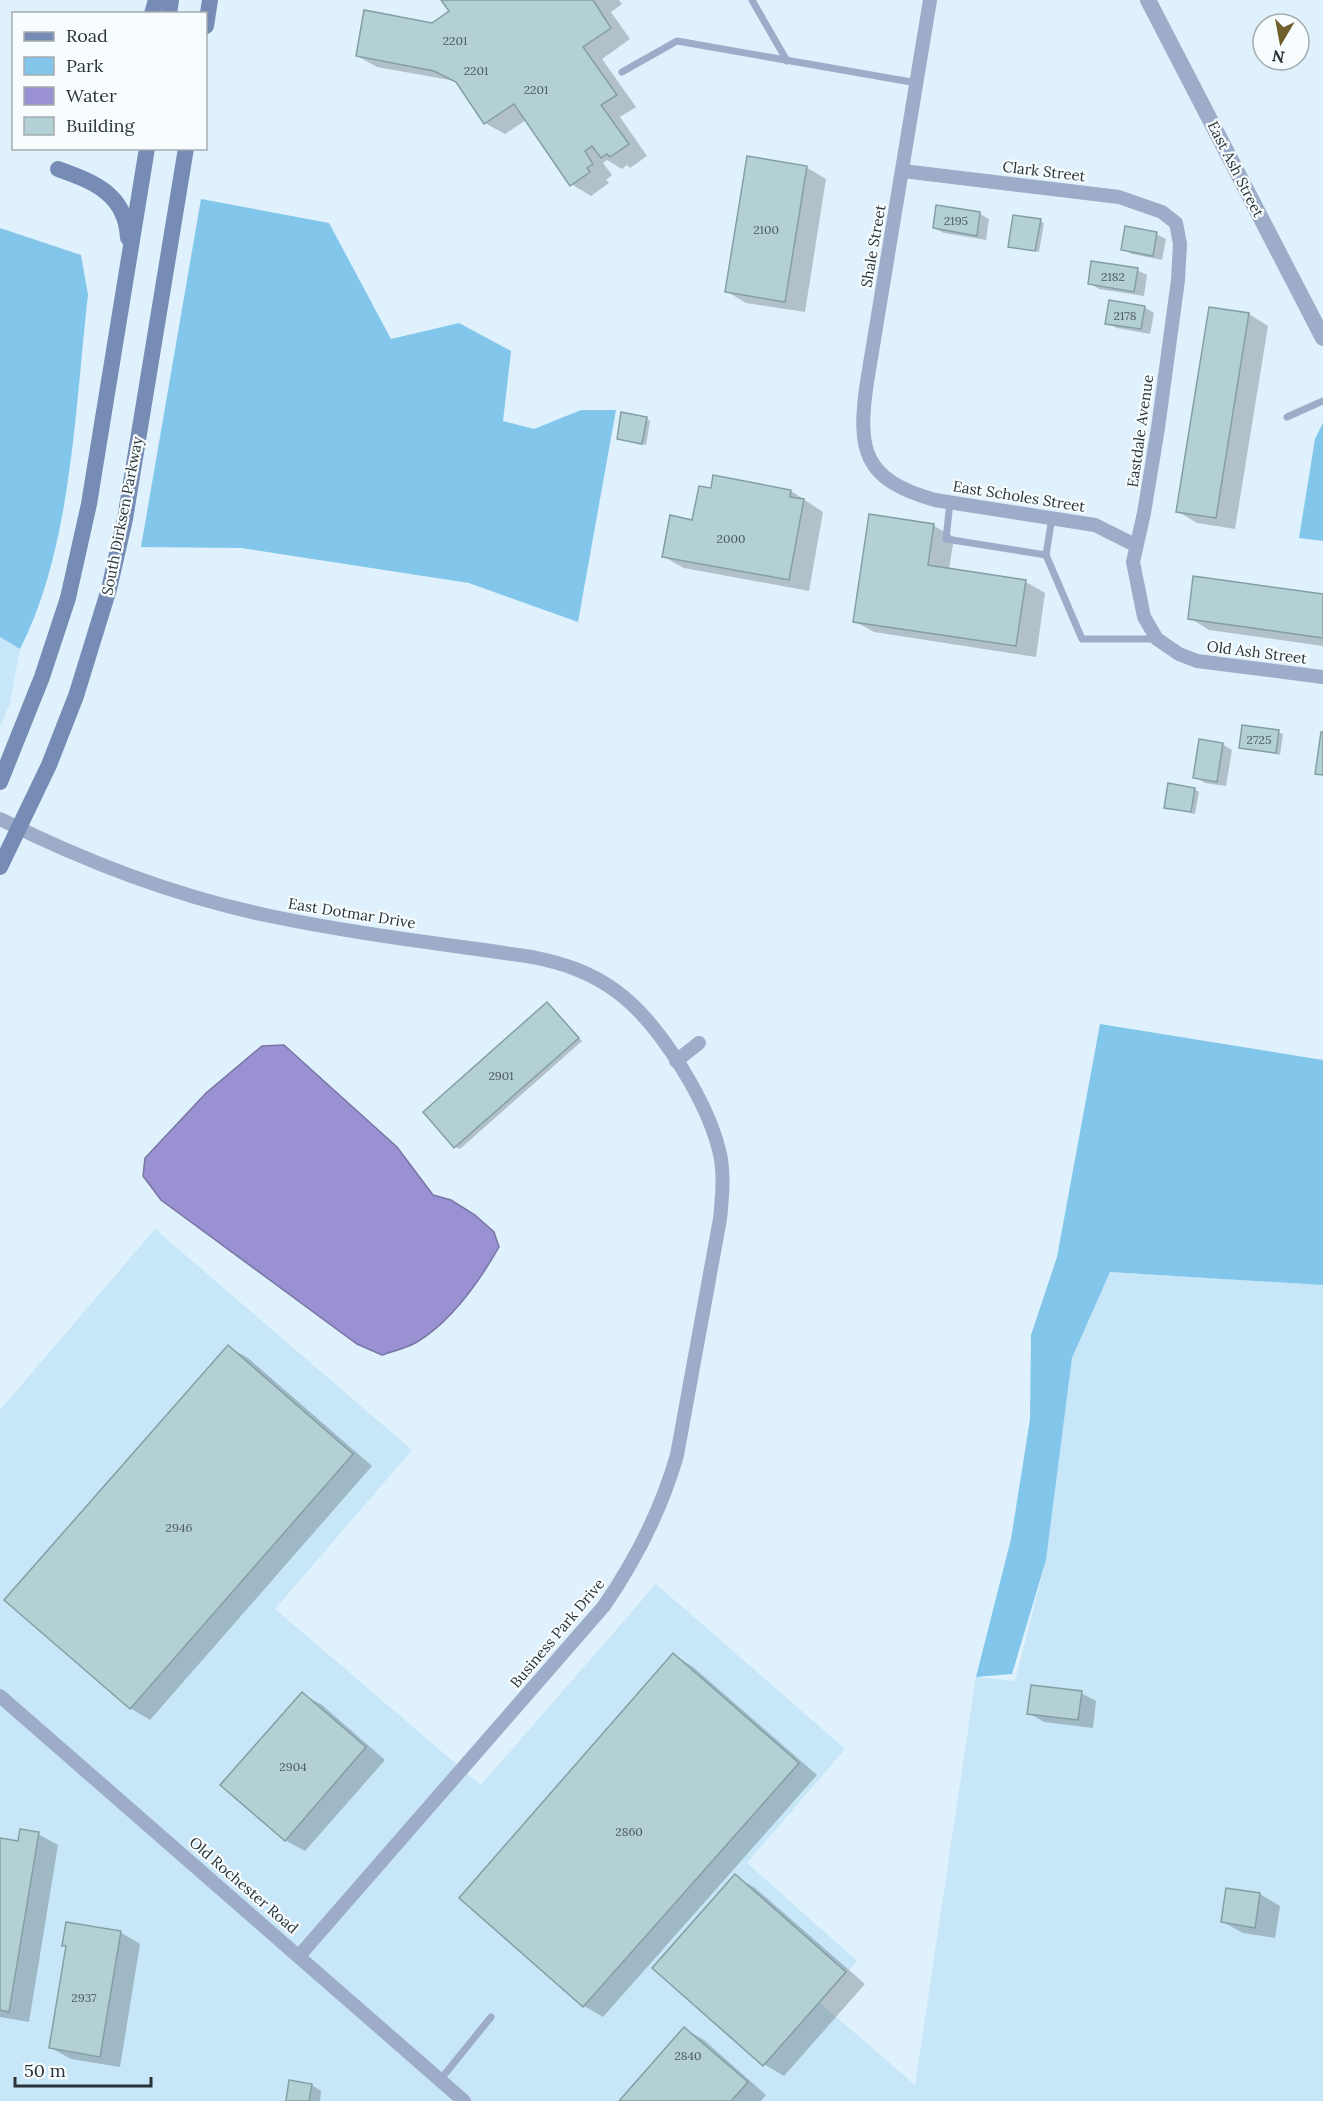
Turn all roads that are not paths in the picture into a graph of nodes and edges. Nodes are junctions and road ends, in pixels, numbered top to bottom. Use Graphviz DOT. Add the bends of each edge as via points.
graph roads {
  1 [pos="210,0"];
  2 [pos="752,0"];
  3 [pos="930,0"];
  4 [pos="1148,0"];
  5 [pos="207,20"];
  6 [pos="787,61"];
  7 [pos="622,72"];
  8 [pos="917,83"];
  9 [pos="147,150"];
  10 [pos="186,150"];
  11 [pos="58,169"];
  12 [pos="903,171"];
  13 [pos="1176,223"];
  14 [pos="129,254"];
  15 [pos="1323,338"];
  16 [pos="1323,400"];
  17 [pos="1287,417"];
  18 [pos="896,486"];
  19 [pos="950,502"];
  20 [pos="1052,517"];
  21 [pos="1135,545"];
  22 [pos="1046,555"];
  23 [pos="1157,639"];
  24 [pos="1323,677"];
  25 [pos="0,782"];
  26 [pos="0,819"];
  27 [pos="19,828"];
  28 [pos="0,867"];
  29 [pos="699,1043"];
  30 [pos="676,1061"];
  31 [pos="0,1696"];
  32 [pos="298,1956"];
  33 [pos="491,2017"];
  34 [pos="440,2080"];
  35 [pos="464,2101"];
  1 -- 5 [label="main road"];
  2 -- 6 [label="lane"];
  3 -- 8 [label="street, Shale Street"];
  4 -- 15 [label="street, East Ash Street"];
  6 -- 7 [label="lane" via="677,42"];
  6 -- 8 [label="lane"];
  8 -- 12 [label="street, Shale Street"];
  9 -- 14 [label="main road"];
  10 -- 27 [label="main road, South Dirksen Parkway" via="125,519 109,588 76,696"];
  11 -- 14 [label="main road" via="91,181 116,199 128,231"];
  12 -- 13 [label="street, Clark Street" via="1119,197 1162,212"];
  12 -- 18 [label="street, Shale Street" via="862,416 863,445 881,474"];
  13 -- 21 [label="street, Eastdale Avenue" via="1180,244 1178,280 1144,513"];
  14 -- 25 [label="main road" via="89,504 69,598"];
  16 -- 17 [label="lane"];
  18 -- 19 [label="street, East Scholes Street"];
  19 -- 20 [label="street, East Scholes Street"];
  19 -- 22 [label="lane" via="946,539"];
  20 -- 21 [label="street, East Scholes Street" via="1095,525"];
  20 -- 22 [label="lane"];
  21 -- 23 [label="street, Eastdale Avenue" via="1133,562 1138,594 1144,617"];
  22 -- 23 [label="lane" via="1083,639"];
  23 -- 24 [label="street, Old Ash Street" via="1197,661"];
  26 -- 27 [label="street, East Dotmar Drive"];
  27 -- 28 [label="main road, South Dirksen Parkway"];
  27 -- 30 [label="street, East Dotmar Drive" via="81,856 176,890 269,916 559,962 617,991"];
  29 -- 30 [label="street"];
  30 -- 32 [label="street, Business Park Drive" via="708,1115 721,1161 723,1186 677,1455 657,1514 604,1606"];
  31 -- 32 [label="street, Old Rochester Road"];
  32 -- 34 [label="street, Old Rochester Road"];
  33 -- 34 [label="lane"];
  34 -- 35 [label="street, Old Rochester Road"];
}
